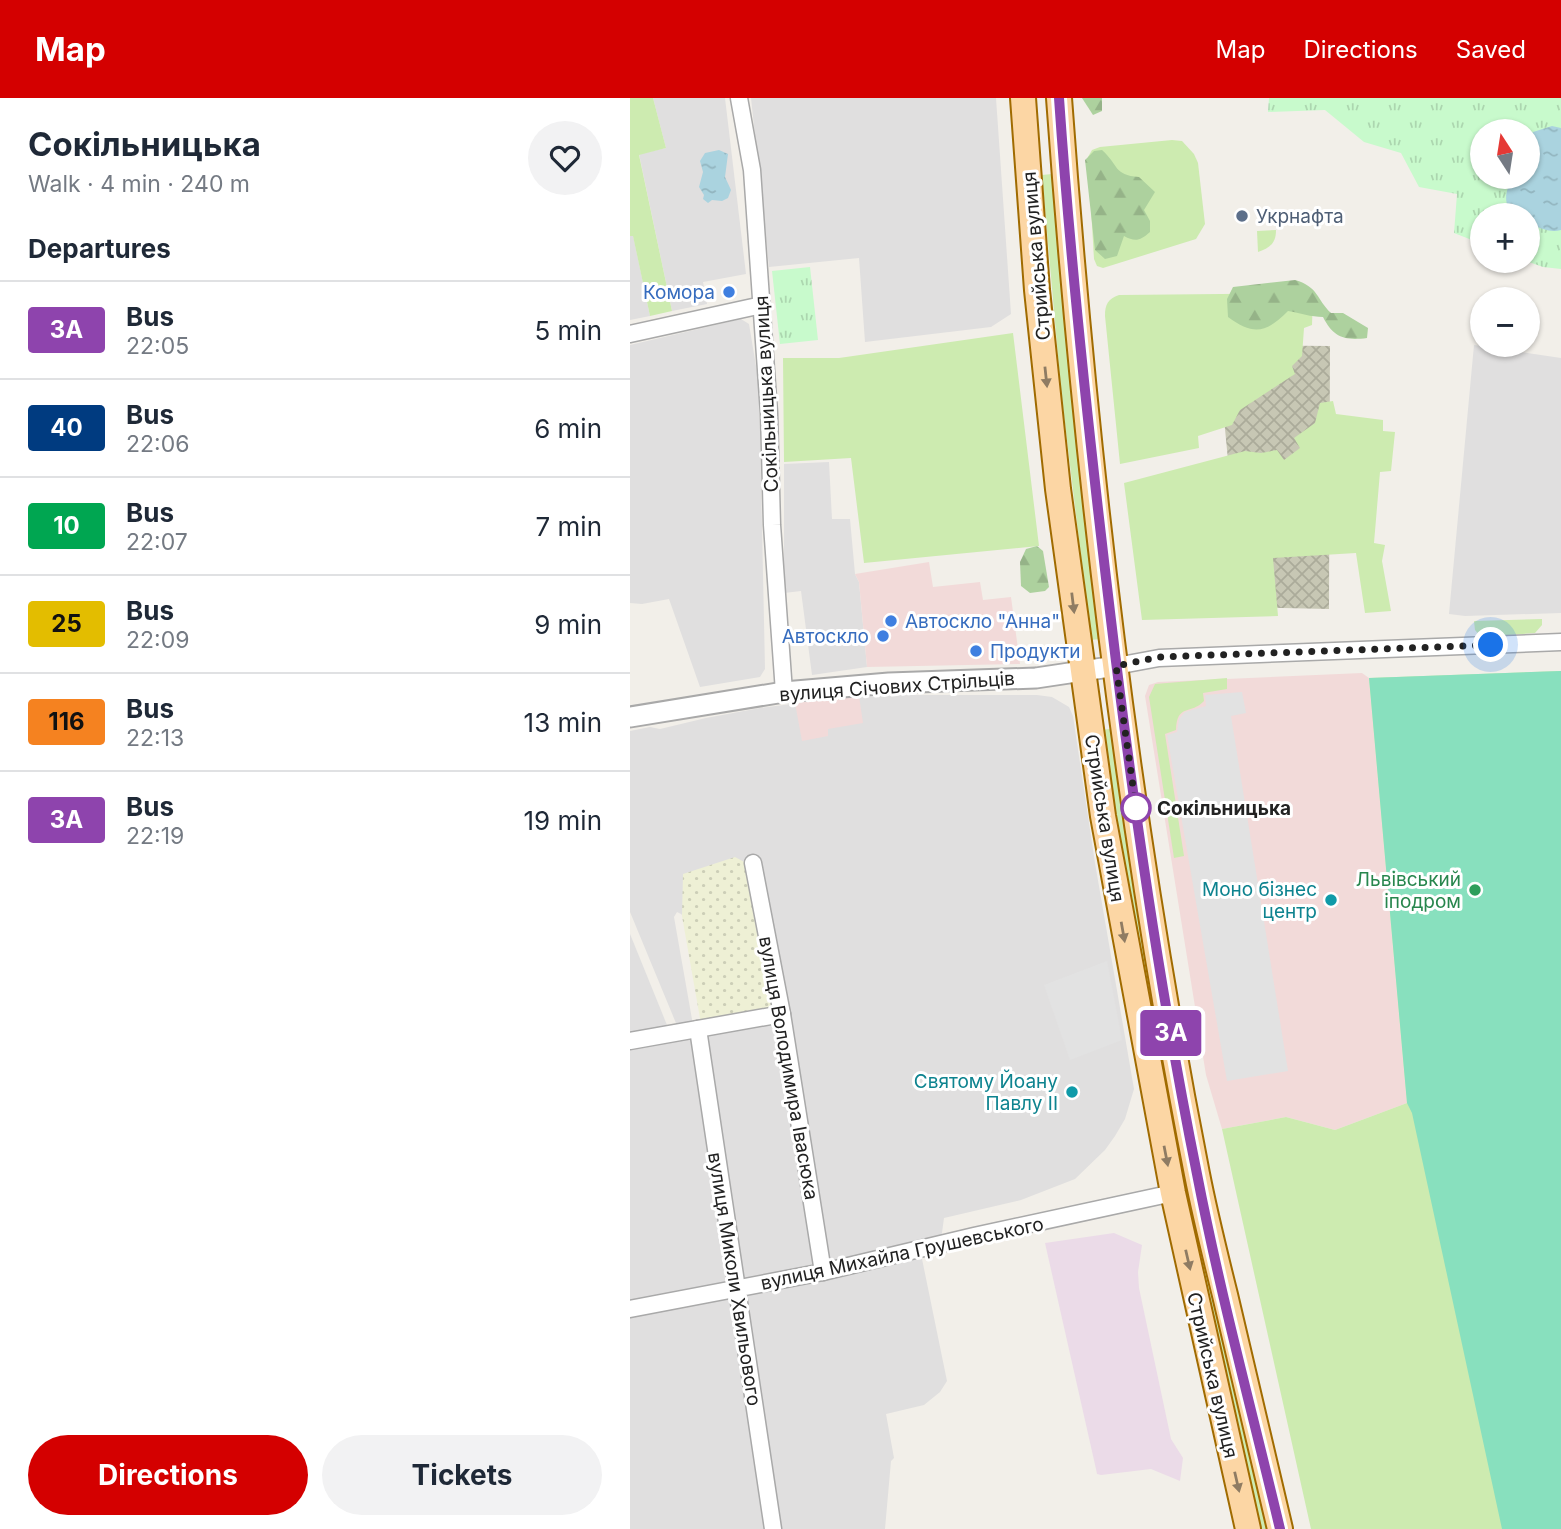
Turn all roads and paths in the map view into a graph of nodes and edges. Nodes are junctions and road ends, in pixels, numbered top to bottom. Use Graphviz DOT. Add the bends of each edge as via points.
graph roads {
  1 [pos="739,98"];
  2 [pos="1023,98"];
  3 [pos="1059,98"];
  4 [pos="1062,135"];
  5 [pos="1027,139"];
  6 [pos="762,305"];
  7 [pos="630,334"];
  8 [pos="1561,642"];
  9 [pos="1116,666"];
  10 [pos="1082,671"];
  11 [pos="784,692"];
  12 [pos="630,717"];
  13 [pos="752,863"];
  14 [pos="782,1014"];
  15 [pos="698,1029"];
  16 [pos="630,1041"];
  17 [pos="1173,1194"];
  18 [pos="823,1272"];
  19 [pos="737,1288"];
  20 [pos="630,1309"];
  21 [pos="773,1529"];
  22 [pos="1248,1529"];
  23 [pos="1280,1529"];
  1 -- 6 [label="street, Сокільницька вулиця" via="752,170"];
  2 -- 5 [label="main road, Стрийська вулиця"];
  3 -- 4 [label="main road, Стрийська вулиця"];
  4 -- 5 [label="main road"];
  4 -- 9 [label="main road, Стрийська вулиця"];
  5 -- 10 [label="main road, Стрийська вулиця, one-way" via="1037,290"];
  6 -- 7 [label="street"];
  6 -- 11 [label="street, Сокільницька вулиця"];
  8 -- 9 [label="street" via="1159,657"];
  9 -- 10 [label="street, вулиця Січових Стрільців"];
  9 -- 23 [label="main road, Стрийська вулиця" via="1160,968 1197,1177"];
  10 -- 11 [label="street, вулиця Січових Стрільців" via="1036,678"];
  10 -- 17 [label="main road, Стрийська вулиця, one-way" via="1103,816"];
  11 -- 12 [label="street, вулиця Січових Стрільців"];
  13 -- 14 [label="street, вулиця Володимира Івасюка"];
  14 -- 15 [label="street"];
  14 -- 18 [label="street, вулиця Володимира Івасюка"];
  15 -- 16 [label="street"];
  15 -- 19 [label="street, вулиця Миколи Хвильового"];
  17 -- 18 [label="street, вулиця Михайла Грушевського"];
  17 -- 22 [label="main road, Стрийська вулиця, one-way"];
  18 -- 19 [label="street, вулиця Михайла Грушевського"];
  19 -- 20 [label="street, вулиця Михайла Грушевського"];
  19 -- 21 [label="street, вулиця Миколи Хвильового"];
}
